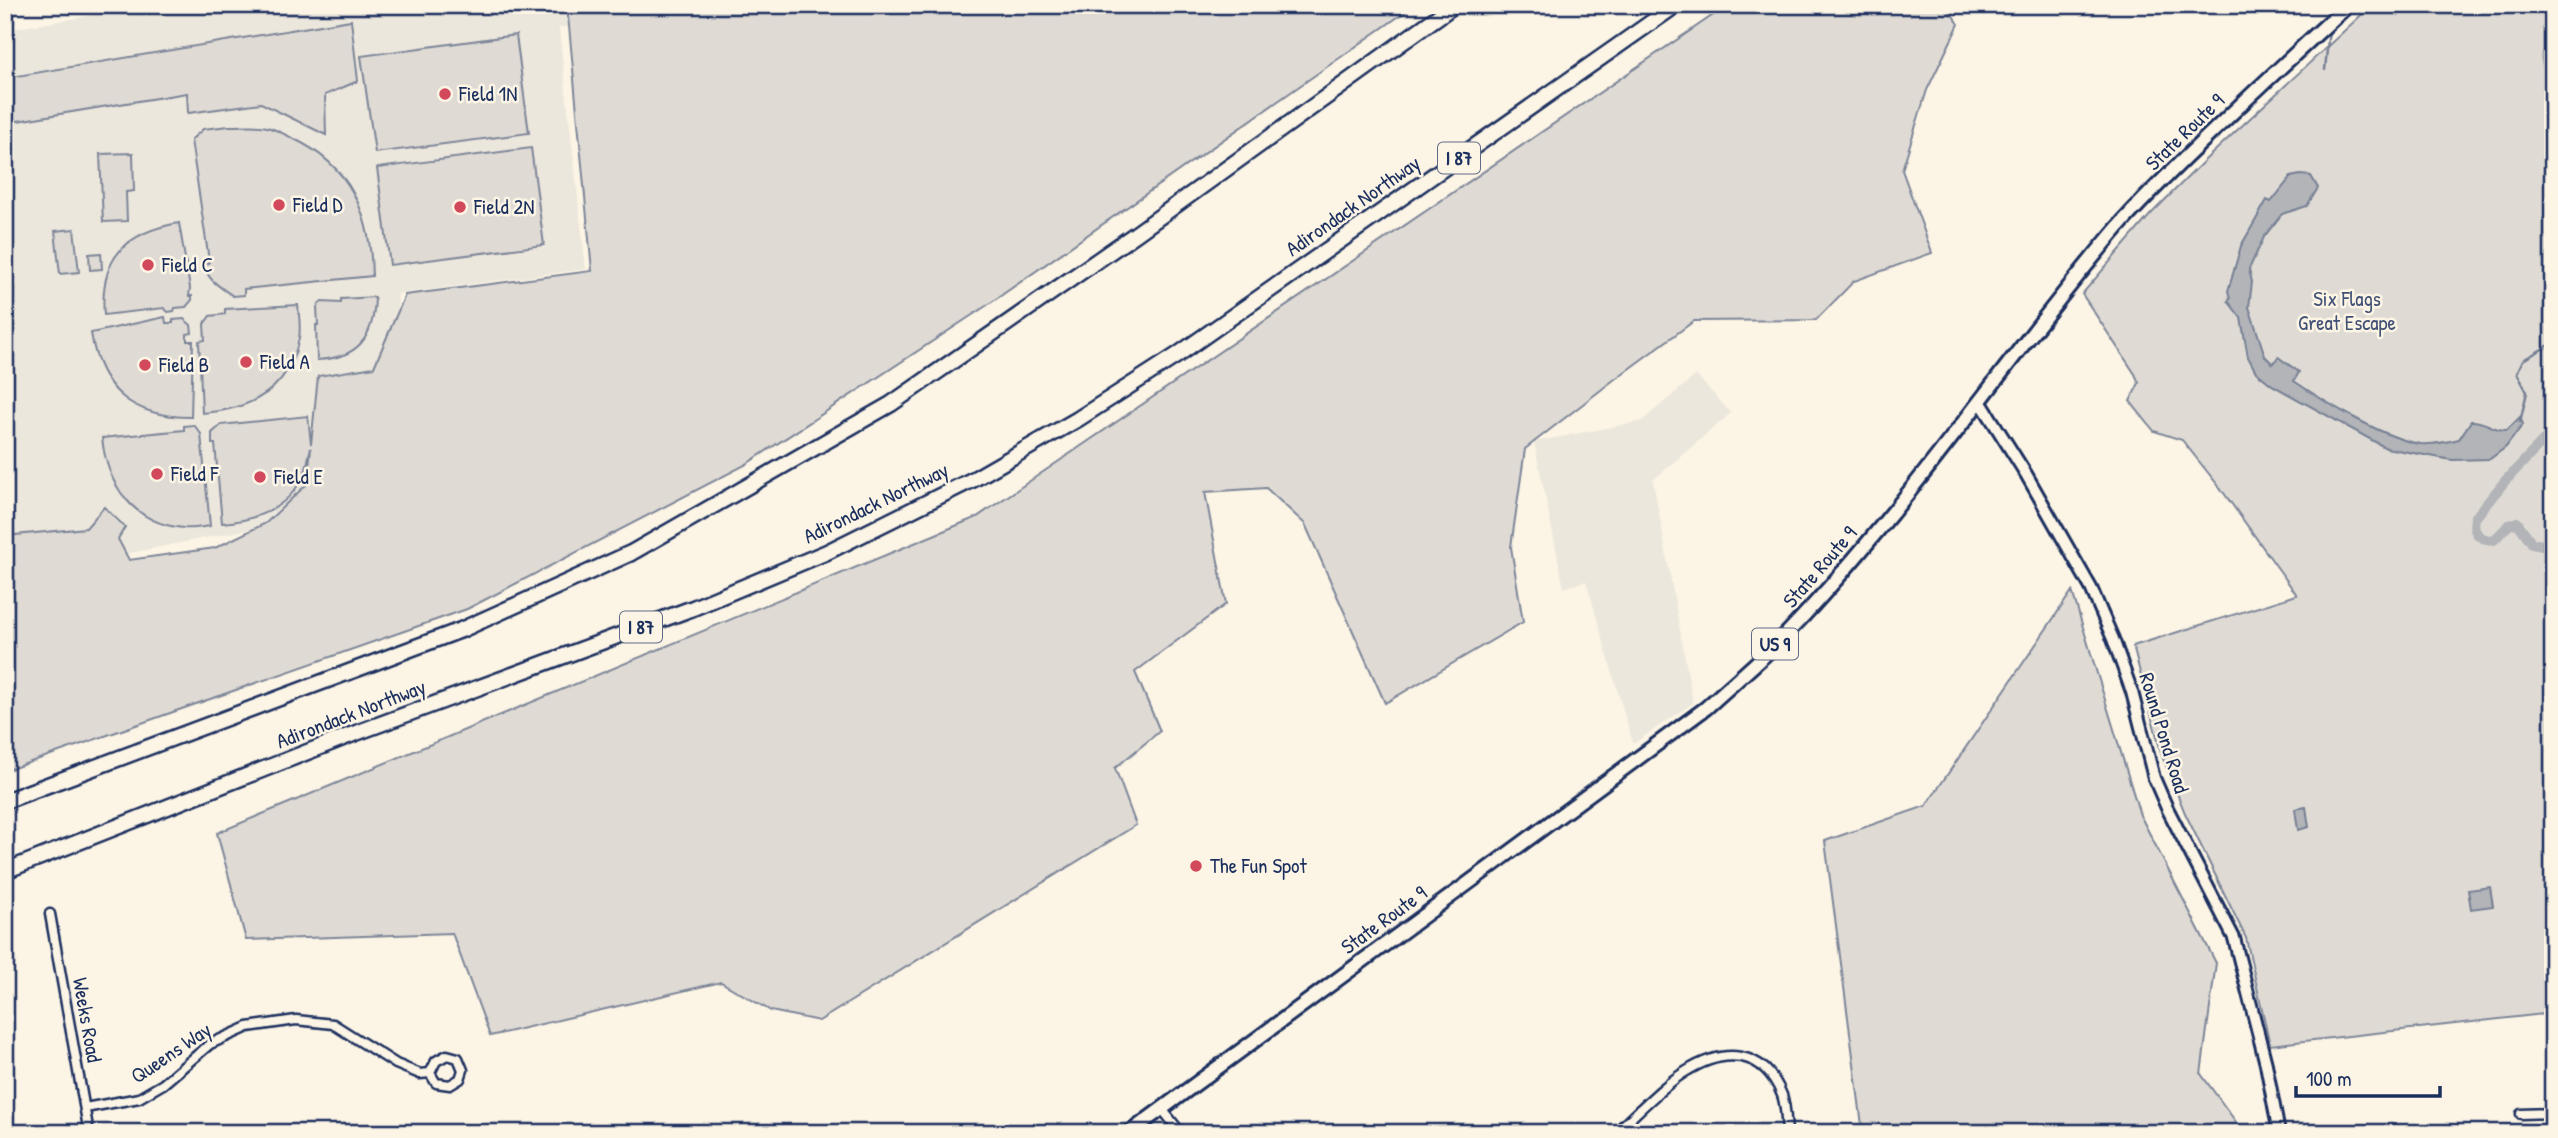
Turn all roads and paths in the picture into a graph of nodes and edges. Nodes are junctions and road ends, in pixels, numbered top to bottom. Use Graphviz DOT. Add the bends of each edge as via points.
graph roads {
  1 [pos="1454,5"];
  2 [pos="1676,5"];
  3 [pos="2348,5"];
  4 [pos="1980,401"];
  5 [pos="5,802"];
  6 [pos="5,871"];
  7 [pos="50,914"];
  8 [pos="430,1073"];
  9 [pos="85,1108"];
  10 [pos="1162,1109"];
  11 [pos="2553,1112"];
  12 [pos="2521,1115"];
  13 [pos="89,1133"];
  14 [pos="1129,1133"];
  15 [pos="1181,1133"];
  16 [pos="1615,1133"];
  17 [pos="1787,1133"];
  18 [pos="2279,1133"];
  1 -- 5 [label="highway, Adirondack Northway" via="891,404 631,553 461,630"];
  2 -- 6 [label="highway, Adirondack Northway / I 87" via="1176,356 974,479 827,552 693,608 348,736"];
  3 -- 4 [label="main road, State Route 9 / US 9" via="2122,223 2059,296"];
  4 -- 10 [label="main road, State Route 9 / US 9" via="1842,573 1790,630 1706,708"];
  4 -- 18 [label="street, Round Pond Road" via="2091,588 2113,639 2154,778 2234,938"];
  7 -- 9 [label="street, Weeks Road"];
  8 -- 9 [label="street, Queens Way" via="420,1074 396,1064 333,1024 296,1020 248,1027 210,1044 139,1098"];
  9 -- 13 [label="street, Weeks Road"];
  10 -- 14 [label="main road, State Route 9 / US 9"];
  10 -- 15 [label="street"];
  11 -- 12 [label="street"];
  16 -- 17 [label="street" via="1683,1073 1718,1056 1749,1058 1768,1071 1782,1097"];
}
